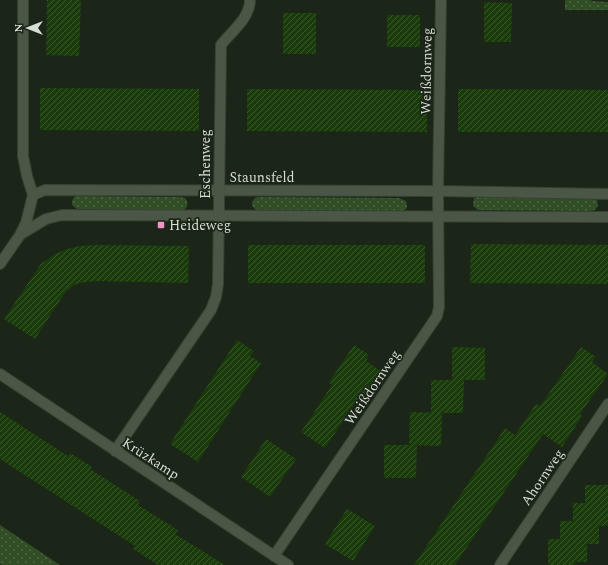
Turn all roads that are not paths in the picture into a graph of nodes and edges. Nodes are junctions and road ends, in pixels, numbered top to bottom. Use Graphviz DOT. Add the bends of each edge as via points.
graph roads {
  1 [pos="23,0"];
  2 [pos="250,0"];
  3 [pos="441,0"];
  4 [pos="219,191"];
  5 [pos="438,191"];
  6 [pos="608,194"];
  7 [pos="33,195"];
  8 [pos="219,215"];
  9 [pos="438,216"];
  10 [pos="608,217"];
  11 [pos="20,235"];
  12 [pos="0,264"];
  13 [pos="0,374"];
  14 [pos="608,404"];
  15 [pos="115,451"];
  16 [pos="274,556"];
  17 [pos="288,565"];
  18 [pos="500,565"];
  1 -- 7 [label="street" via="23,156"];
  2 -- 4 [label="street, Eschenweg" via="243,20 221,45"];
  3 -- 5 [label="street, Weißdornweg"];
  4 -- 5 [label="street, Staunsfeld"];
  4 -- 7 [label="street, Staunsfeld" via="49,190"];
  4 -- 8 [label="street, Eschenweg"];
  5 -- 6 [label="street, Staunsfeld"];
  5 -- 9 [label="street"];
  7 -- 11 [label="street"];
  8 -- 9 [label="street"];
  8 -- 11 [label="street" via="62,215 46,219"];
  8 -- 15 [label="street, Eschenweg" via="218,284 211,310"];
  9 -- 10 [label="street"];
  9 -- 16 [label="street, Weißdornweg" via="440,307 437,316"];
  11 -- 12 [label="street"];
  13 -- 15 [label="street, Krüzkamp"];
  14 -- 18 [label="street, Ahornweg"];
  15 -- 16 [label="street, Krüzkamp"];
  16 -- 17 [label="street, Krüzkamp"];
}
